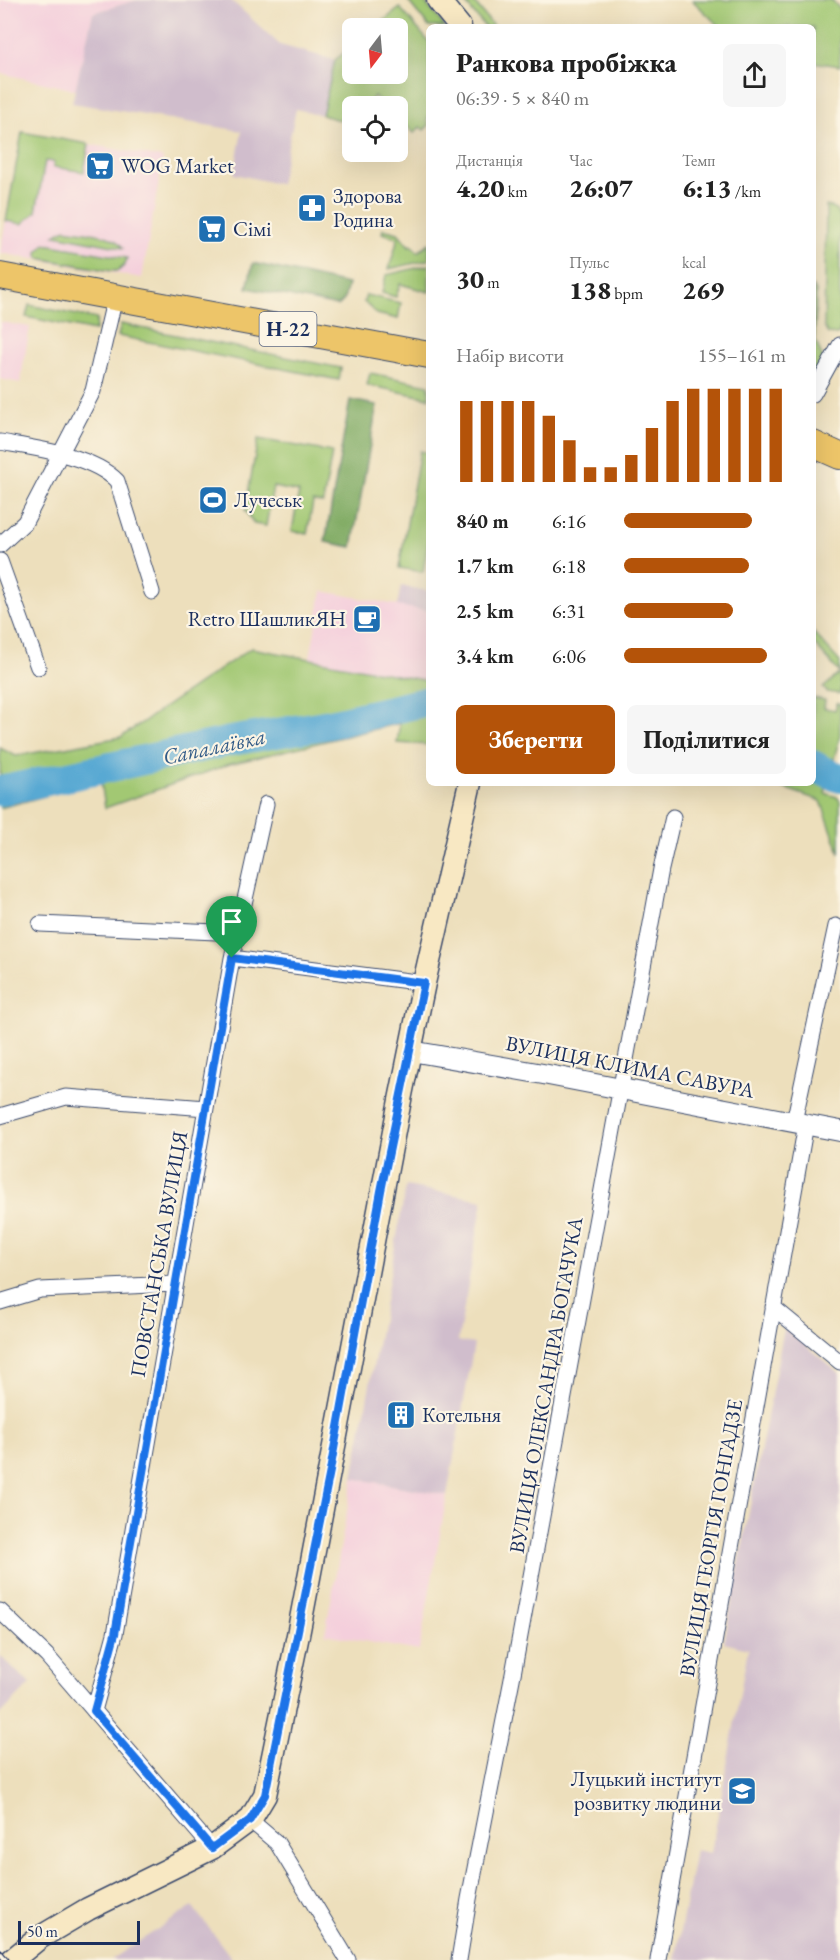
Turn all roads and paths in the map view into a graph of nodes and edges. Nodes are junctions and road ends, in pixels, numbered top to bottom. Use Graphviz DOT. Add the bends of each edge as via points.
graph roads {
  1 [pos="438,0"];
  2 [pos="458,24"];
  3 [pos="0,276"];
  4 [pos="115,297"];
  5 [pos="840,345"];
  6 [pos="426,354"];
  7 [pos="816,389"];
  8 [pos="0,442"];
  9 [pos="816,445"];
  10 [pos="62,453"];
  11 [pos="840,456"];
  12 [pos="0,544"];
  13 [pos="0,561"];
  14 [pos="152,592"];
  15 [pos="38,667"];
  16 [pos="467,794"];
  17 [pos="266,804"];
  18 [pos="673,817"];
  19 [pos="40,924"];
  20 [pos="836,926"];
  21 [pos="238,933"];
  22 [pos="232,958"];
  23 [pos="424,983"];
  24 [pos="411,1051"];
  25 [pos="622,1089"];
  26 [pos="206,1108"];
  27 [pos="0,1116"];
  28 [pos="800,1123"];
  29 [pos="840,1131"];
  30 [pos="175,1284"];
  31 [pos="0,1302"];
  32 [pos="773,1307"];
  33 [pos="840,1362"];
  34 [pos="0,1611"];
  35 [pos="94,1711"];
  36 [pos="250,1820"];
  37 [pos="212,1848"];
  38 [pos="12,1960"];
  39 [pos="348,1960"];
  40 [pos="459,1960"];
  41 [pos="658,1960"];
  1 -- 2 [label="main road"];
  3 -- 4 [label="main road, Н-22"];
  4 -- 6 [label="main road, Н-22"];
  4 -- 10 [label="street" via="93,391"];
  5 -- 7 [label="street"];
  8 -- 10 [label="street"];
  9 -- 11 [label="main road"];
  10 -- 12 [label="street" via="25,522"];
  10 -- 14 [label="street" via="110,473 117,481"];
  13 -- 15 [label="street"];
  16 -- 23 [label="main road"];
  17 -- 21 [label="street, ПОВСТАНСЬКА ВУЛИЦЯ"];
  18 -- 25 [label="street, ВУЛИЦЯ ОЛЕКСАНДРА БОГАЧУКА"];
  19 -- 21 [label="street"];
  20 -- 28 [label="street, ВУЛИЦЯ ГЕОРГІЯ ГОНГАДЗЕ"];
  21 -- 22 [label="street, ПОВСТАНСЬКА ВУЛИЦЯ"];
  22 -- 23 [label="street"];
  22 -- 26 [label="street, ПОВСТАНСЬКА ВУЛИЦЯ"];
  23 -- 24 [label="main road"];
  24 -- 25 [label="street, ВУЛИЦЯ КЛИМА САВУРА"];
  24 -- 36 [label="main road" via="268,1784"];
  25 -- 28 [label="street, ВУЛИЦЯ КЛИМА САВУРА"];
  25 -- 40 [label="street, ВУЛИЦЯ ОЛЕКСАНДРА БОГАЧУКА"];
  26 -- 27 [label="street" via="66,1097"];
  26 -- 30 [label="street, ПОВСТАНСЬКА ВУЛИЦЯ"];
  28 -- 29 [label="street, ВУЛИЦЯ КЛИМА САВУРА"];
  28 -- 32 [label="street, ВУЛИЦЯ ГЕОРГІЯ ГОНГАДЗЕ"];
  30 -- 31 [label="street" via="40,1290"];
  30 -- 35 [label="street, ПОВСТАНСЬКА ВУЛИЦЯ" via="115,1634"];
  32 -- 33 [label="street"];
  32 -- 41 [label="street, ВУЛИЦЯ ГЕОРГІЯ ГОНГАДЗЕ"];
  34 -- 35 [label="street"];
  35 -- 37 [label="street"];
  36 -- 37 [label="main road"];
  36 -- 39 [label="street" via="277,1843"];
  37 -- 38 [label="main road" via="88,1909 39,1938"];
}
